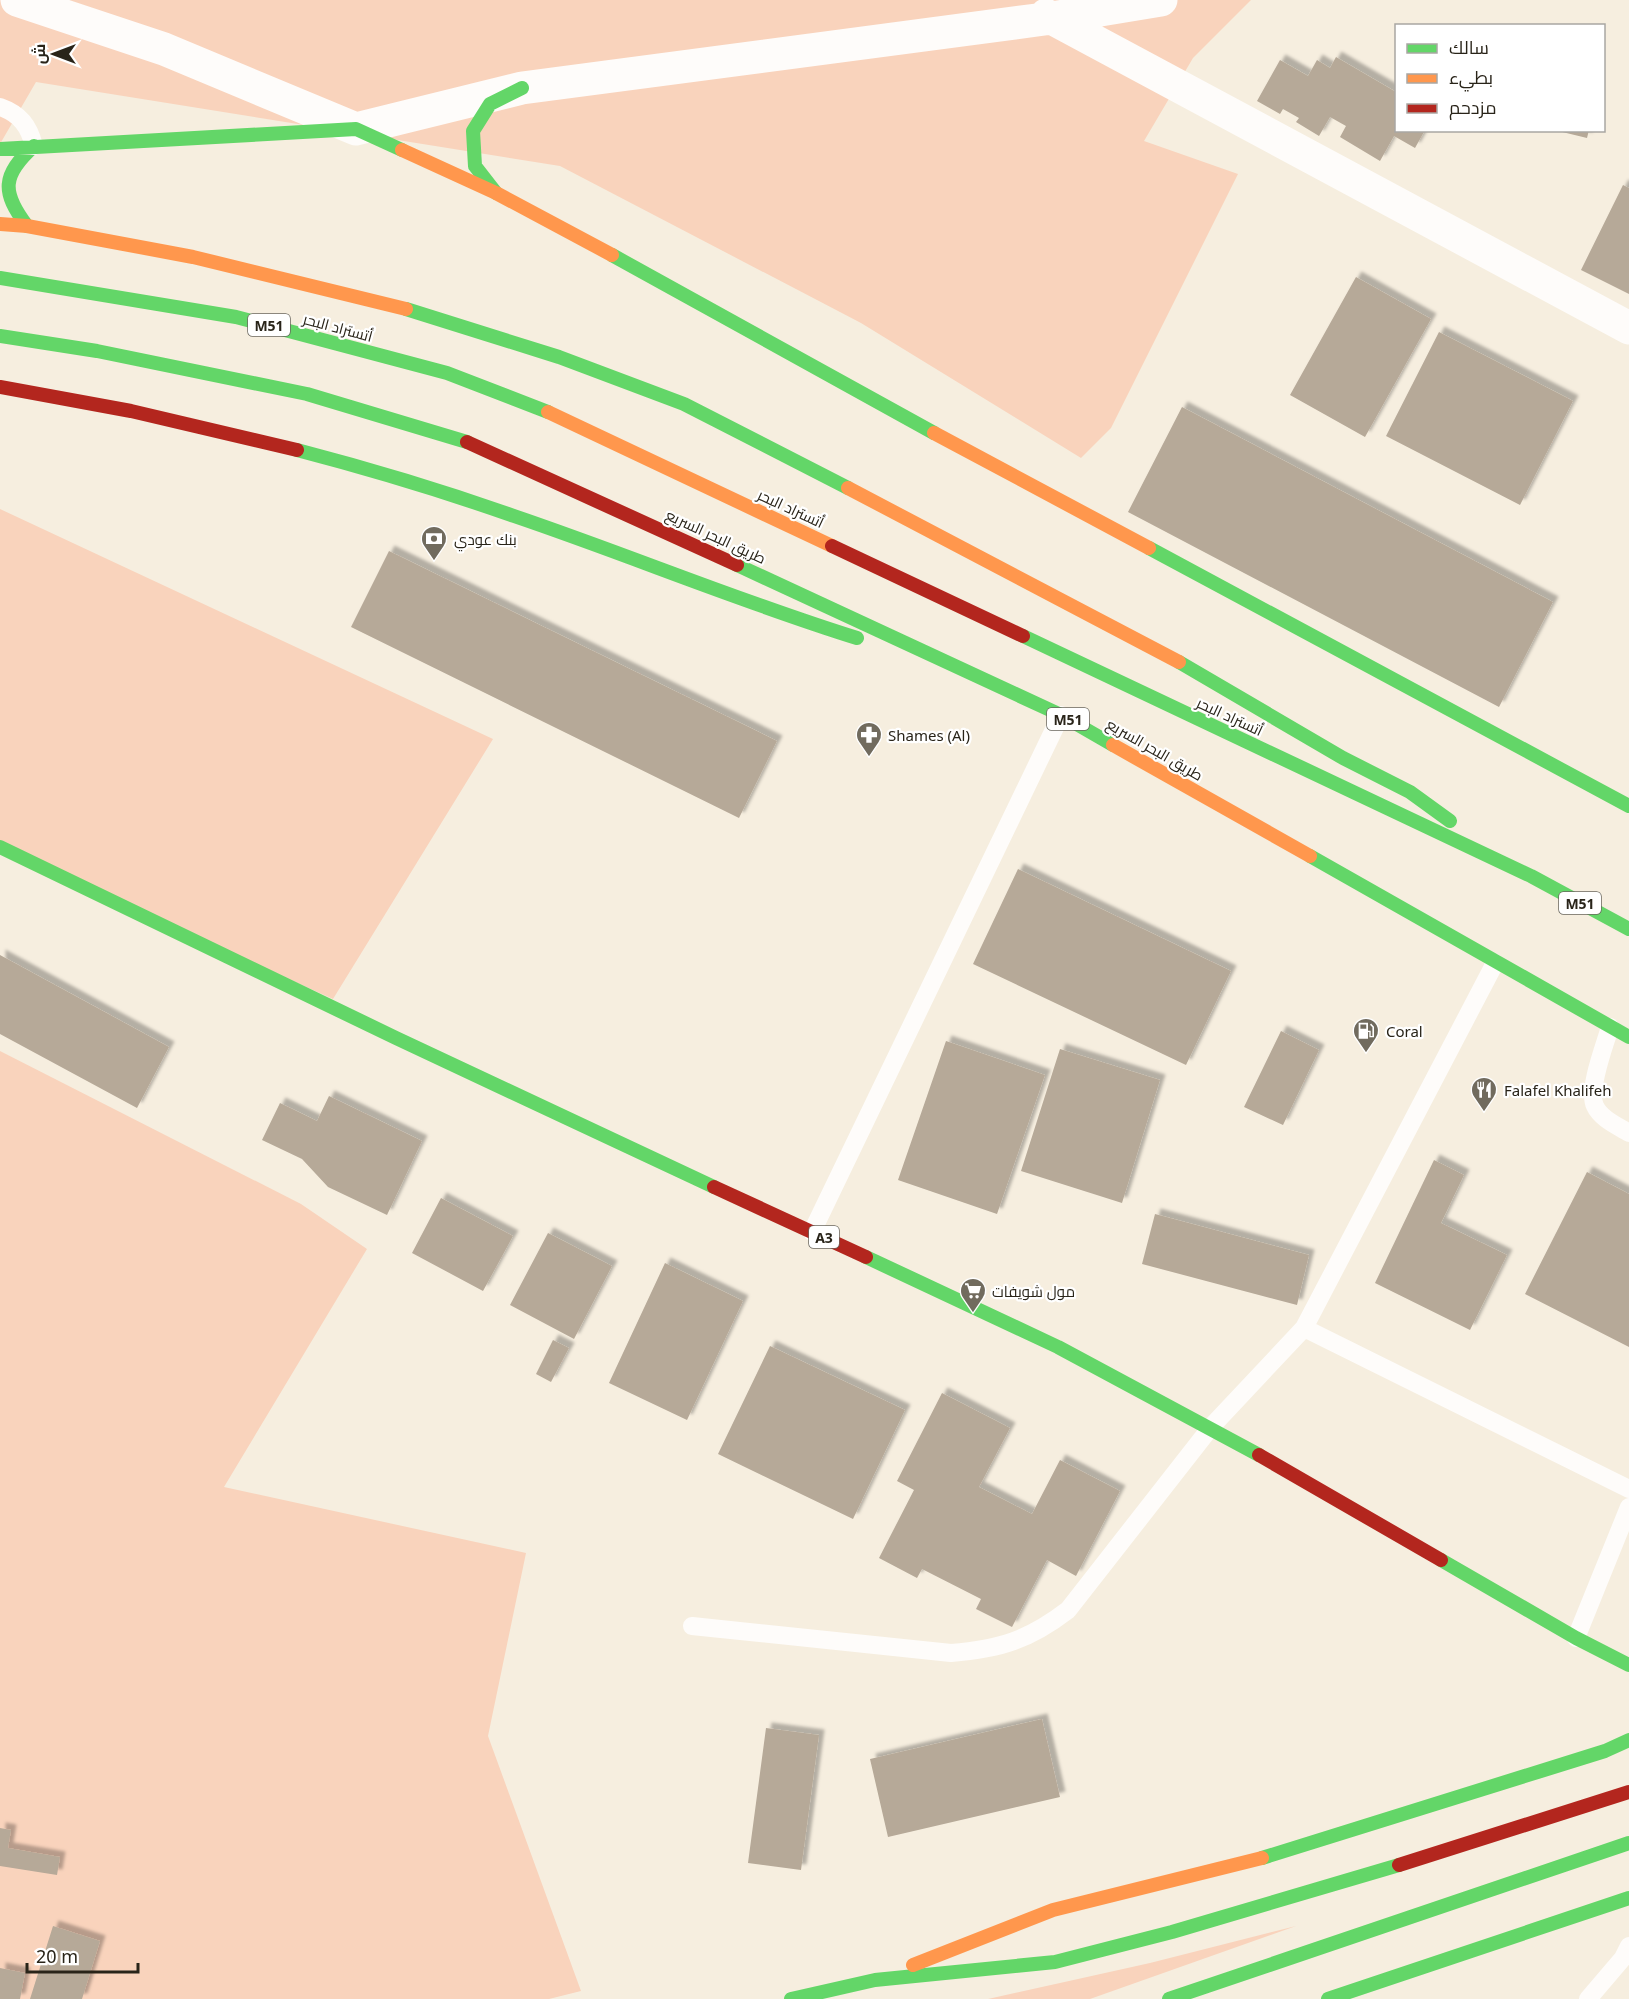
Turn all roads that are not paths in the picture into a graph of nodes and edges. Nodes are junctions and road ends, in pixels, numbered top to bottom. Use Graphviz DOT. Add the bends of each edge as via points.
graph roads {
  1 [pos="17,0"];
  2 [pos="1018,0"];
  3 [pos="1161,0"];
  4 [pos="1052,18"];
  5 [pos="522,88"];
  6 [pos="0,107"];
  7 [pos="356,129"];
  8 [pos="34,146"];
  9 [pos="0,149"];
  10 [pos="496,192"];
  11 [pos="0,224"];
  12 [pos="27,226"];
  13 [pos="0,278"];
  14 [pos="1629,328"];
  15 [pos="0,336"];
  16 [pos="0,387"];
  17 [pos="949,661"];
  18 [pos="1062,715"];
  19 [pos="1629,806"];
  20 [pos="0,847"];
  21 [pos="1531,876"];
  22 [pos="1629,929"];
  23 [pos="1495,963"];
  24 [pos="1610,1027"];
  25 [pos="1629,1036"];
  26 [pos="1629,1133"];
  27 [pos="812,1232"];
  28 [pos="1304,1328"];
  29 [pos="1211,1427"];
  30 [pos="1629,1489"];
  31 [pos="1629,1507"];
  32 [pos="692,1626"];
  33 [pos="1576,1638"];
  34 [pos="1629,1665"];
  35 [pos="1629,1740"];
  36 [pos="1629,1792"];
  37 [pos="1629,1843"];
  38 [pos="1629,1898"];
  39 [pos="1629,1946"];
  40 [pos="875,1980"];
  41 [pos="791,1999"];
  42 [pos="1169,1999"];
  43 [pos="1328,1999"];
  44 [pos="1588,1999"];
  1 -- 7 [label="street" via="164,48"];
  2 -- 4 [label="street"];
  3 -- 4 [label="street"];
  4 -- 5 [label="street"];
  4 -- 14 [label="street"];
  5 -- 7 [label="street"];
  5 -- 10 [label="main road" via="490,104 473,131 475,166"];
  6 -- 8 [label="lane" via="20,117 30,130"];
  7 -- 8 [label="main road"];
  7 -- 10 [label="main road"];
  8 -- 9 [label="main road"];
  8 -- 12 [label="main road" via="16,161 7,184 11,207"];
  10 -- 19 [label="main road"];
  11 -- 12 [label="main road"];
  12 -- 21 [label="main road" via="193,256 419,312 559,357 684,404 1196,672 1343,758 1410,792"];
  13 -- 21 [label="main road, أتستراد البحر / M51" via="236,317 447,373 530,403"];
  15 -- 17 [label="main road, طريق البحر السريع / M51" via="97,351 307,394 483,447"];
  16 -- 17 [label="main road" via="254,439 386,473 516,516 810,624"];
  17 -- 18 [label="main road, طريق البحر السريع / M51"];
  18 -- 23 [label="main road, طريق البحر السريع / M51"];
  18 -- 27 [label="lane"];
  20 -- 27 [label="main road, A3"];
  21 -- 22 [label="main road, M51"];
  23 -- 24 [label="main road, طريق البحر السريع / M51"];
  23 -- 28 [label="lane"];
  24 -- 25 [label="main road, طريق البحر السريع / M51"];
  24 -- 26 [label="lane" via="1593,1090 1595,1107"];
  27 -- 29 [label="main road, A3" via="1058,1347"];
  28 -- 29 [label="lane"];
  28 -- 30 [label="lane"];
  29 -- 32 [label="lane" via="1068,1610 1014,1643 983,1651 951,1653"];
  29 -- 33 [label="main road, A3"];
  31 -- 33 [label="lane"];
  33 -- 34 [label="main road, A3"];
  35 -- 40 [label="main road" via="1605,1751 1264,1857 1053,1910"];
  36 -- 40 [label="main road" via="1440,1853 1172,1932 1055,1962"];
  37 -- 42 [label="main road"];
  38 -- 43 [label="main road"];
  39 -- 44 [label="lane"];
  40 -- 41 [label="main road"];
}
